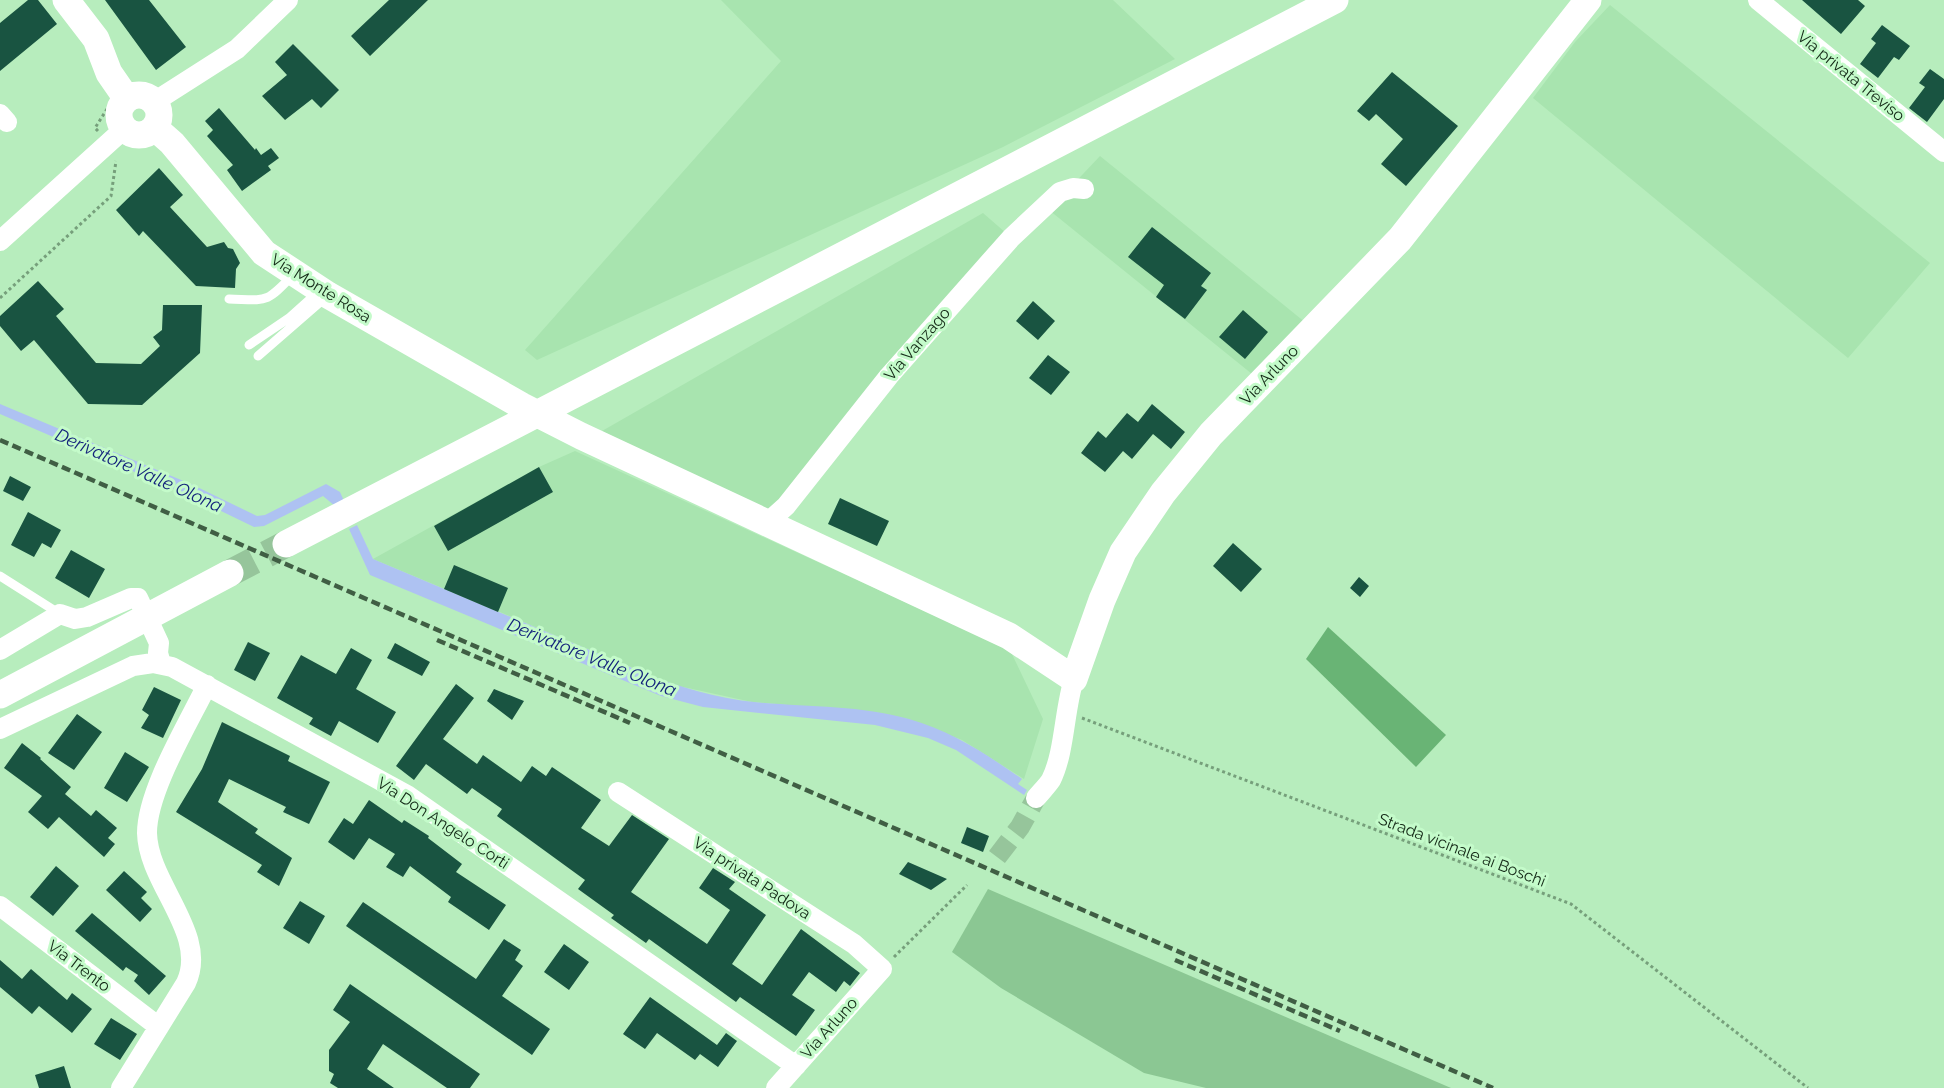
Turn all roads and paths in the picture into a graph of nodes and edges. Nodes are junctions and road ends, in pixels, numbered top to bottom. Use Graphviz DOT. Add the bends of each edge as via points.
graph roads {
  1 [pos="66,0"];
  2 [pos="288,0"];
  3 [pos="1335,0"];
  4 [pos="1576,0"];
  5 [pos="1588,0"];
  6 [pos="1758,0"];
  7 [pos="1559,34"];
  8 [pos="137,102"];
  9 [pos="116,136"];
  10 [pos="1944,152"];
  11 [pos="1084,189"];
  12 [pos="0,241"];
  13 [pos="295,274"];
  14 [pos="324,292"];
  15 [pos="0,298"];
  16 [pos="229,299"];
  17 [pos="249,345"];
  18 [pos="258,356"];
  19 [pos="767,523"];
  20 [pos="286,544"];
  21 [pos="230,573"];
  22 [pos="0,576"];
  23 [pos="60,614"];
  24 [pos="0,650"];
  25 [pos="160,664"];
  26 [pos="1074,679"];
  27 [pos="207,685"];
  28 [pos="0,695"];
  29 [pos="1065,712"];
  30 [pos="0,729"];
  31 [pos="618,792"];
  32 [pos="1036,798"];
  33 [pos="0,906"];
  34 [pos="882,969"];
  35 [pos="159,1027"];
  36 [pos="796,1066"];
  37 [pos="121,1088"];
  38 [pos="776,1088"];
  39 [pos="1808,1088"];
  1 -- 8 [label="street, Via Monte Rosa"];
  2 -- 8 [label="street" via="237,49"];
  3 -- 20 [label="street"];
  4 -- 7 [label="street"];
  5 -- 7 [label="street, Via Arluno"];
  6 -- 10 [label="street, Via privata Treviso"];
  7 -- 26 [label="street, Via Arluno" via="1400,239 1211,434 1163,493 1123,552"];
  8 -- 9 [label="street" via="150,132"];
  8 -- 9 [label="path" via="103,90 111,102 95,128"];
  8 -- 13 [label="street, Via Monte Rosa" via="248,237"];
  9 -- 12 [label="street"];
  9 -- 15 [label="path" via="111,196"];
  11 -- 19 [label="street, Via Vanzago" via="1060,192 1011,238 889,376 786,506"];
  13 -- 14 [label="street, Via Monte Rosa"];
  13 -- 16 [label="lane" via="272,297"];
  14 -- 17 [label="lane"];
  14 -- 18 [label="lane"];
  14 -- 19 [label="street, Via Monte Rosa" via="522,406"];
  19 -- 26 [label="street" via="1009,636"];
  21 -- 28 [label="street"];
  22 -- 23 [label="lane"];
  23 -- 24 [label="street"];
  23 -- 25 [label="street" via="75,619 138,598 159,643"];
  25 -- 27 [label="street, Via Don Angelo Corti"];
  25 -- 30 [label="street, Via Don Angelo Corti" via="124,669"];
  26 -- 29 [label="street, Via Arluno"];
  27 -- 35 [label="street" via="156,792 148,821 152,862 193,956 186,982"];
  27 -- 36 [label="street, Via Don Angelo Corti" via="407,795"];
  29 -- 32 [label="street, Via Arluno" via="1051,780"];
  29 -- 39 [label="path, Strada vicinale ai Boschi" via="1571,904"];
  31 -- 34 [label="street, Via privata Padova" via="854,944"];
  33 -- 35 [label="street, Via Trento"];
  34 -- 36 [label="street, Via Arluno"];
  35 -- 37 [label="street"];
  36 -- 38 [label="street, Via Arluno"];
}
